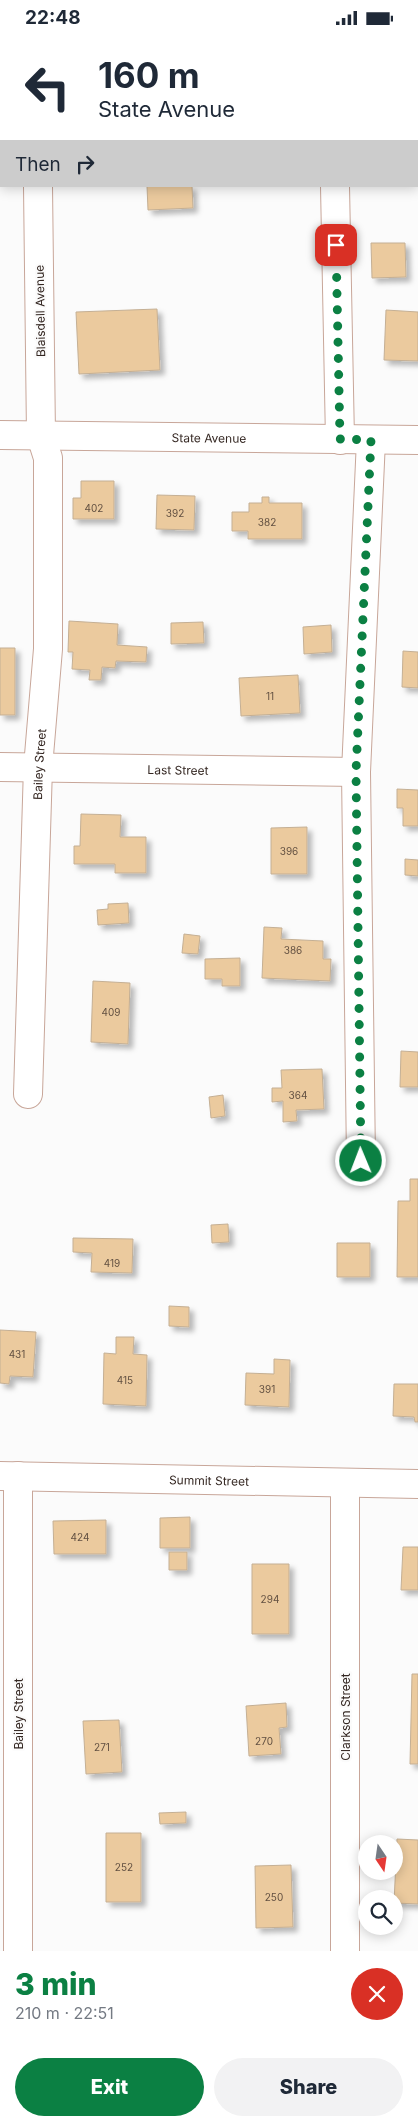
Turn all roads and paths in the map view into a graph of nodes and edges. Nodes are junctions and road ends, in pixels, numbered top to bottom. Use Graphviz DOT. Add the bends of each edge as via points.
graph roads {
  1 [pos="38,187"];
  2 [pos="335,187"];
  3 [pos="0,435"];
  4 [pos="41,435"];
  5 [pos="340,439"];
  6 [pos="418,439"];
  7 [pos="371,440"];
  8 [pos="0,767"];
  9 [pos="38,767"];
  10 [pos="356,772"];
  11 [pos="28,1094"];
  12 [pos="361,1161"];
  13 [pos="9,1476"];
  14 [pos="345,1483"];
  15 [pos="418,1485"];
  16 [pos="18,1951"];
  17 [pos="345,1951"];
  1 -- 4 [label="street, Blaisdell Avenue"];
  2 -- 5 [label="street"];
  3 -- 4 [label="street, State Avenue"];
  4 -- 5 [label="street, State Avenue"];
  4 -- 9 [label="street, Bailey Street" via="48,458 48,649"];
  5 -- 7 [label="street, State Avenue"];
  6 -- 7 [label="street, State Avenue"];
  7 -- 10 [label="street"];
  8 -- 9 [label="street, Last Street"];
  9 -- 10 [label="street, Last Street"];
  9 -- 11 [label="street, Bailey Street"];
  10 -- 12 [label="street"];
  13 -- 14 [label="street, Summit Street"];
  13 -- 16 [label="street, Bailey Street"];
  14 -- 15 [label="street, Summit Street"];
  14 -- 17 [label="street, Clarkson Street"];
}
